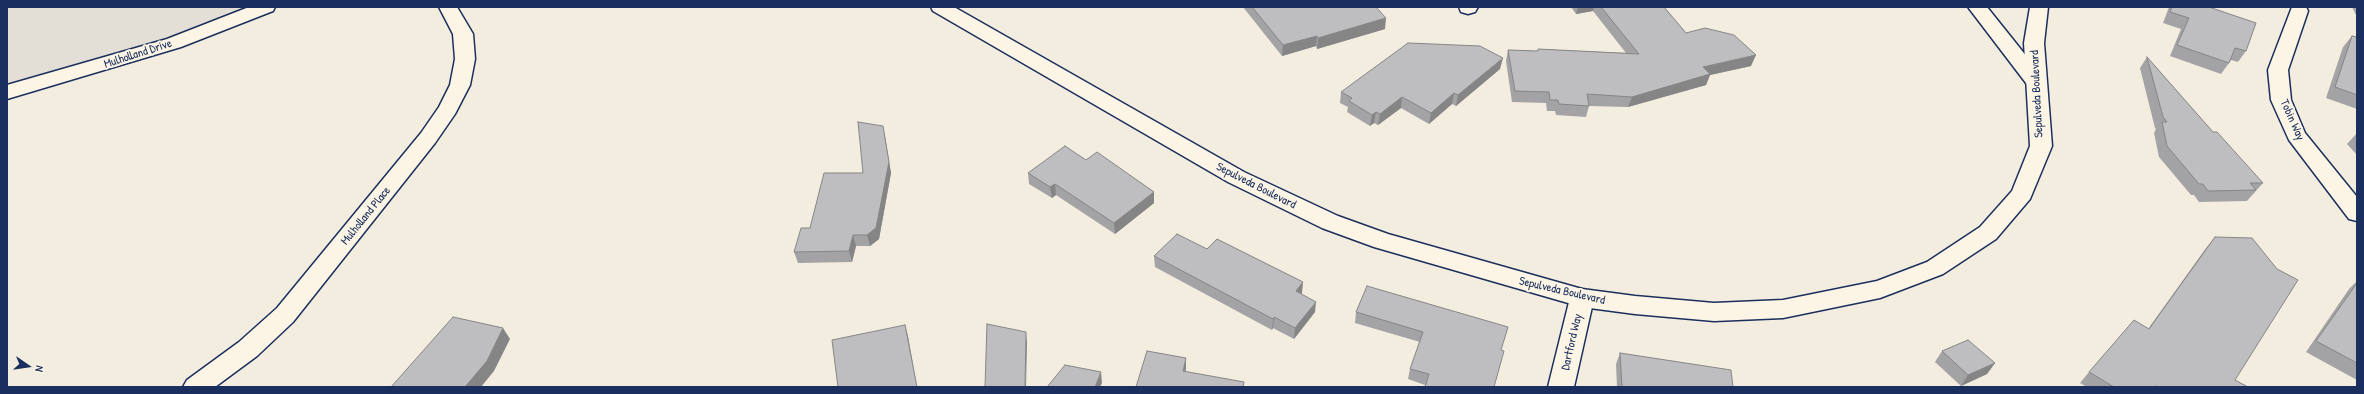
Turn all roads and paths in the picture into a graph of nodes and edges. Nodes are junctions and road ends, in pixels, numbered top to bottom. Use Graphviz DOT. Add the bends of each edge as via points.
graph roads {
  1 [pos="266,7"];
  2 [pos="448,7"];
  3 [pos="940,7"];
  4 [pos="1977,7"];
  5 [pos="2039,7"];
  6 [pos="2300,11"];
  7 [pos="2036,82"];
  8 [pos="7,92"];
  9 [pos="2357,213"];
  10 [pos="1582,298"];
  11 [pos="196,387"];
  12 [pos="1561,387"];
  1 -- 8 [label="main road, Mulholland Drive" via="174,43"];
  2 -- 11 [label="main road, Mulholland Place" via="463,34 465,59 460,85 448,110 285,315 248,349"];
  3 -- 10 [label="main road, Sepulveda Boulevard" via="1280,200 1382,241"];
  4 -- 7 [label="main road"];
  5 -- 7 [label="main road, Sepulveda Boulevard" via="2034,43"];
  6 -- 9 [label="main road, Tobin Way" via="2278,70 2281,100 2296,135"];
  7 -- 10 [label="main road, Sepulveda Boulevard" via="2041,146 2022,194 1988,233 1935,268 1880,289 1783,310 1714,312"];
  10 -- 12 [label="main road, Dartford Way"];
}
